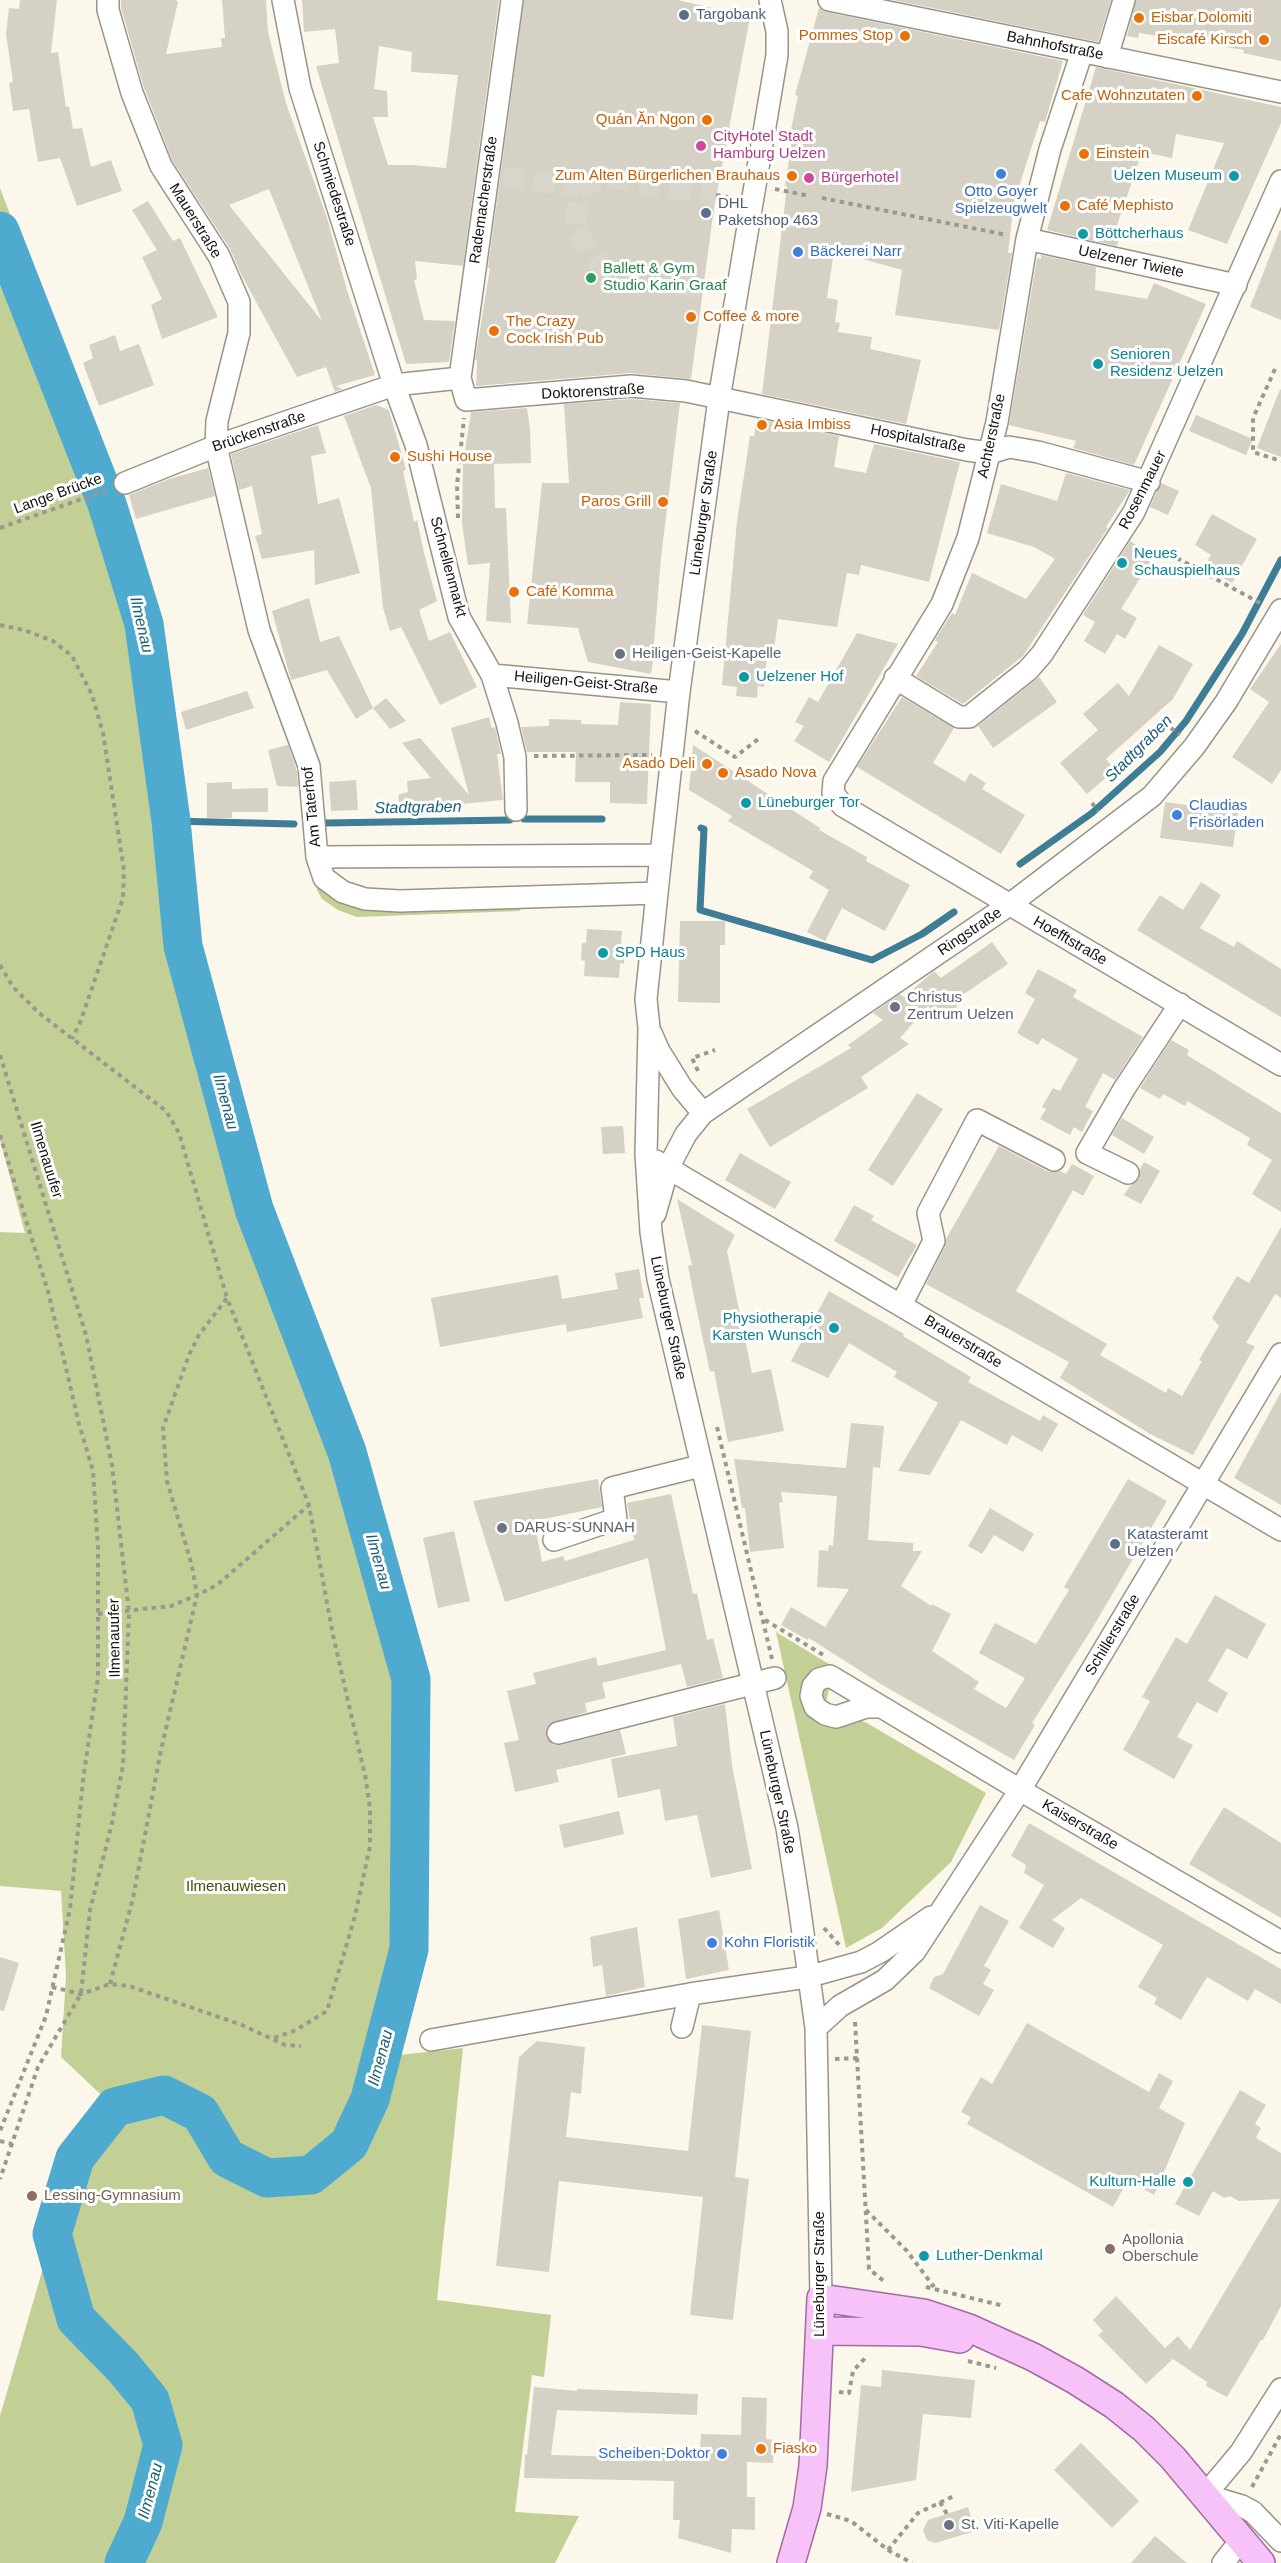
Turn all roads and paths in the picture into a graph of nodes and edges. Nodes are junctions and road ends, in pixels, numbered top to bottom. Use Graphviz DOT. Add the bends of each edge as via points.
graph roads {
  1 [pos="108,0"];
  2 [pos="283,0"];
  3 [pos="512,0"];
  4 [pos="770,0"];
  5 [pos="829,0"];
  6 [pos="1124,0"];
  7 [pos="1082,52"];
  8 [pos="1107,57"];
  9 [pos="1281,92"];
  10 [pos="1281,181"];
  11 [pos="754,185"];
  12 [pos="810,196"];
  13 [pos="822,198"];
  14 [pos="1027,239"];
  15 [pos="1236,285"];
  16 [pos="1275,369"];
  17 [pos="460,378"];
  18 [pos="394,385"];
  19 [pos="719,399"];
  20 [pos="466,400"];
  21 [pos="216,446"];
  22 [pos="990,453"];
  23 [pos="1281,461"];
  24 [pos="1149,482"];
  25 [pos="125,483"];
  26 [pos="0,528"];
  27 [pos="458,529"];
  28 [pos="1177,558"];
  29 [pos="1253,599"];
  30 [pos="1281,610"];
  31 [pos="0,625"];
  32 [pos="492,675"];
  33 [pos="895,678"];
  34 [pos="679,692"];
  35 [pos="676,719"];
  36 [pos="761,737"];
  37 [pos="672,755"];
  38 [pos="515,757"];
  39 [pos="833,793"];
  40 [pos="516,810"];
  41 [pos="661,855"];
  42 [pos="317,856"];
  43 [pos="657,892"];
  44 [pos="1009,905"];
  45 [pos="0,965"];
  46 [pos="1180,1004"];
  47 [pos="649,1028"];
  48 [pos="72,1039"];
  49 [pos="715,1050"];
  50 [pos="0,1055"];
  51 [pos="1281,1065"];
  52 [pos="700,1075"];
  53 [pos="703,1113"];
  54 [pos="0,1135"];
  55 [pos="645,1154"];
  56 [pos="1054,1160"];
  57 [pos="668,1168"];
  58 [pos="1128,1173"];
  59 [pos="651,1232"];
  60 [pos="227,1298"];
  61 [pos="901,1305"];
  62 [pos="1281,1354"];
  63 [pos="700,1466"];
  64 [pos="1203,1484"];
  65 [pos="309,1504"];
  66 [pos="1281,1530"];
  67 [pos="554,1540"];
  68 [pos="197,1595"];
  69 [pos="129,1612"];
  70 [pos="98,1614"];
  71 [pos="764,1619"];
  72 [pos="830,1676"];
  73 [pos="775,1678"];
  74 [pos="752,1683"];
  75 [pos="880,1707"];
  76 [pos="558,1733"];
  77 [pos="1020,1790"];
  78 [pos="939,1911"];
  79 [pos="1281,1942"];
  80 [pos="807,1977"];
  81 [pos="110,1984"];
  82 [pos="52,1988"];
  83 [pos="81,1994"];
  84 [pos="690,1994"];
  85 [pos="682,2027"];
  86 [pos="816,2028"];
  87 [pos="271,2039"];
  88 [pos="431,2040"];
  89 [pos="301,2046"];
  90 [pos="0,2131"];
  91 [pos="0,2141"];
  92 [pos="12,2144"];
  93 [pos="0,2179"];
  94 [pos="866,2210"];
  95 [pos="922,2286"];
  96 [pos="934,2287"];
  97 [pos="822,2298"];
  98 [pos="1004,2306"];
  99 [pos="821,2331"];
  100 [pos="1033,2357"];
  101 [pos="961,2359"];
  102 [pos="1000,2370"];
  103 [pos="1281,2389"];
  104 [pos="1205,2495"];
  105 [pos="954,2496"];
  106 [pos="940,2502"];
  107 [pos="807,2508"];
  108 [pos="947,2514"];
  109 [pos="1242,2539"];
  110 [pos="1281,2541"];
  111 [pos="888,2550"];
  112 [pos="791,2563"];
  113 [pos="912,2563"];
  114 [pos="1223,2563"];
  115 [pos="1261,2563"];
  1 -- 21 [label="street, Mauerstraße" via="132,93 161,166 219,256 238,302 239,333 217,421"];
  2 -- 18 [label="street, Schmiedestraße" via="300,88"];
  3 -- 17 [label="street, Rademacherstraße"];
  4 -- 11 [label="street, Lüneburger Straße" via="777,31 777,55"];
  5 -- 7 [label="street, Bahnhofstraße"];
  6 -- 8 [label="street"];
  7 -- 8 [label="street, Bahnhofstraße"];
  7 -- 14 [label="street, Achterstraße" via="1050,149"];
  8 -- 9 [label="street, Bahnhofstraße"];
  10 -- 15 [label="street, Rosenmauer"];
  11 -- 12 [label="path"];
  11 -- 19 [label="street, Lüneburger Straße"];
  13 -- 14 [label="path"];
  14 -- 15 [label="street, Uelzener Twiete"];
  14 -- 22 [label="street, Achterstraße"];
  15 -- 24 [label="street, Rosenmauer"];
  16 -- 23 [label="path" via="1253,418 1253,452"];
  17 -- 18 [label="street"];
  17 -- 20 [label="street, Rademacherstraße"];
  18 -- 21 [label="street, Brückenstraße"];
  18 -- 32 [label="street, Schnellenmarkt" via="416,445 459,617"];
  19 -- 20 [label="street, Doktorenstraße" via="686,391 632,387"];
  19 -- 22 [label="street, Hospitalstraße"];
  19 -- 34 [label="street, Lüneburger Straße"];
  20 -- 27 [label="path" via="457,485"];
  21 -- 25 [label="street, Brückenstraße"];
  21 -- 42 [label="street, Am Taterhof" via="260,630 309,766"];
  22 -- 24 [label="street, Hospitalstraße" via="1009,447 1028,450"];
  22 -- 33 [label="street, Achterstraße" via="968,538 942,604"];
  24 -- 33 [label="street, Rosenmauer" via="1134,512 1042,654 969,717 959,717"];
  25 -- 26 [label="path, Lange Brücke"];
  28 -- 29 [label="path"];
  30 -- 44 [label="street, Ringstraße" via="1226,702 1152,796"];
  31 -- 48 [label="path" via="53,641 72,656 92,695 103,733 124,870 123,898"];
  32 -- 34 [label="street, Heiligen-Geist-Straße"];
  32 -- 38 [label="street, Schnellenmarkt"];
  33 -- 39 [label="street, Achterstraße" via="834,781"];
  34 -- 35 [label="street, Lüneburger Straße"];
  35 -- 36 [label="path" via="735,757"];
  35 -- 37 [label="street, Lüneburger Straße"];
  37 -- 38 [label="path"];
  37 -- 41 [label="street, Lüneburger Straße"];
  38 -- 40 [label="street, Schnellenmarkt"];
  39 -- 44 [label="street, Hoefftstraße" via="843,806"];
  41 -- 42 [label="street"];
  41 -- 43 [label="street, Lüneburger Straße"];
  42 -- 43 [label="street, Am Taterhof" via="324,878 342,892 365,899"];
  43 -- 47 [label="street, Lüneburger Straße" via="646,999"];
  44 -- 46 [label="street, Hoefftstraße"];
  44 -- 53 [label="street, Ringstraße"];
  45 -- 48 [label="path" via="13,987"];
  46 -- 51 [label="street, Hoefftstraße"];
  46 -- 58 [label="street" via="1088,1153"];
  47 -- 53 [label="street, Lüneburger Straße" via="682,1088"];
  47 -- 55 [label="street, Lüneburger Straße"];
  48 -- 60 [label="path" via="166,1111 179,1133"];
  49 -- 52 [label="path" via="692,1058"];
  50 -- 69 [label="path, Ilmenauufer" via="86,1335 112,1465"];
  53 -- 57 [label="street, Ringstraße" via="686,1134"];
  54 -- 70 [label="path" via="49,1295 93,1472 99,1548"];
  55 -- 57 [label="street, Brauerstraße"];
  55 -- 59 [label="street, Lüneburger Straße"];
  56 -- 61 [label="street" via="977,1120 928,1213 934,1240"];
  57 -- 59 [label="street, Ringstraße"];
  57 -- 61 [label="street, Brauerstraße"];
  59 -- 63 [label="street, Lüneburger Straße" via="660,1290"];
  60 -- 65 [label="path"];
  60 -- 68 [label="path" via="189,1354 163,1428 167,1481"];
  61 -- 64 [label="street, Brauerstraße"];
  62 -- 64 [label="street, Schillerstraße"];
  63 -- 67 [label="street" via="612,1488 616,1519"];
  63 -- 74 [label="street, Lüneburger Straße"];
  64 -- 66 [label="street, Brauerstraße"];
  64 -- 77 [label="street, Schillerstraße"];
  65 -- 68 [label="path" via="217,1585"];
  65 -- 87 [label="path" via="366,1780 370,1846 355,1916 327,2011 296,2030"];
  68 -- 69 [label="path" via="171,1606"];
  68 -- 81 [label="path" via="161,1750 133,1898"];
  69 -- 70 [label="path"];
  69 -- 83 [label="path, Ilmenauufer" via="123,1766 90,1910"];
  70 -- 82 [label="path" via="98,1677 70,1909"];
  71 -- 72 [label="path" via="828,1659"];
  72 -- 75 [label="street, Kaiserstraße"];
  72 -- 75 [label="street" via="819,1679 811,1696 815,1707 825,1714 836,1716"];
  73 -- 74 [label="street"];
  74 -- 76 [label="street"];
  74 -- 80 [label="street, Lüneburger Straße" via="787,1828"];
  75 -- 77 [label="street, Kaiserstraße"];
  77 -- 78 [label="street, Schillerstraße"];
  77 -- 79 [label="street, Kaiserstraße"];
  78 -- 80 [label="street, Schillerstraße" via="880,1953 845,1968"];
  78 -- 86 [label="street, Schillerstraße" via="915,1951 898,1968 840,2006"];
  80 -- 84 [label="street, Schillerstraße"];
  80 -- 86 [label="street, Lüneburger Straße"];
  81 -- 83 [label="path"];
  81 -- 87 [label="path" via="129,1986 190,2006"];
  82 -- 83 [label="path"];
  82 -- 90 [label="path" via="46,2016"];
  83 -- 92 [label="path, Ilmenauufer" via="38,2067"];
  84 -- 85 [label="street"];
  84 -- 88 [label="street, Schillerstraße"];
  86 -- 97 [label="street, Lüneburger Straße"];
  87 -- 89 [label="path"];
  91 -- 92 [label="path"];
  92 -- 93 [label="path, Ilmenauufer"];
  94 -- 96 [label="path" via="907,2251"];
  95 -- 96 [label="path"];
  96 -- 98 [label="path"];
  97 -- 99 [label="main road, Lüneburger Straße"];
  97 -- 100 [label="main road" via="924,2313"];
  99 -- 100 [label="main road" via="921,2332"];
  99 -- 107 [label="main road, Lüneburger Straße"];
  100 -- 104 [label="main road" via="1114,2404 1166,2450"];
  101 -- 102 [label="path"];
  103 -- 104 [label="street" via="1242,2452"];
  104 -- 109 [label="main road"];
  104 -- 110 [label="street" via="1247,2509"];
  105 -- 106 [label="path"];
  106 -- 108 [label="path"];
  106 -- 111 [label="path" via="918,2513"];
  107 -- 111 [label="path" via="851,2521"];
  107 -- 112 [label="main road, Lüneburger Straße"];
  109 -- 114 [label="street"];
  109 -- 115 [label="main road"];
  111 -- 113 [label="path"];
}
